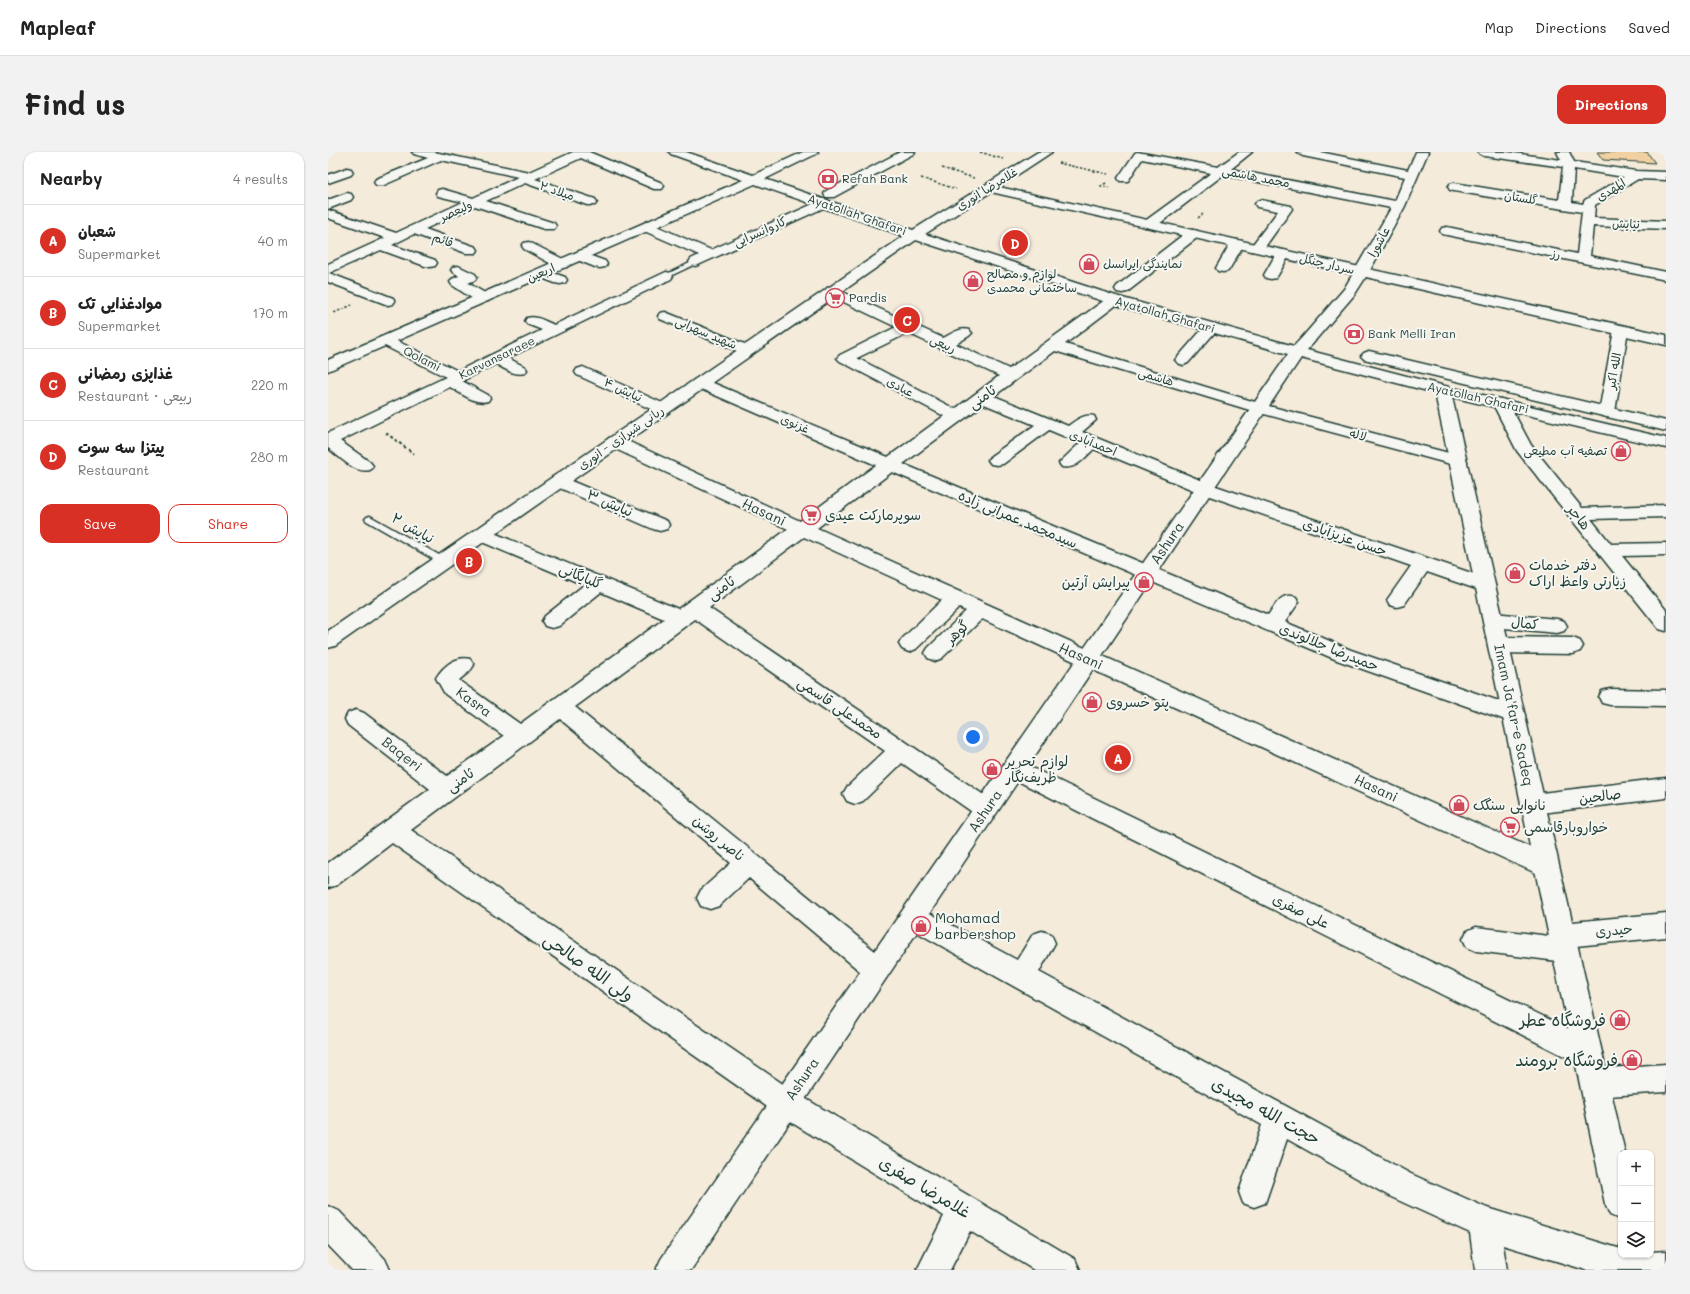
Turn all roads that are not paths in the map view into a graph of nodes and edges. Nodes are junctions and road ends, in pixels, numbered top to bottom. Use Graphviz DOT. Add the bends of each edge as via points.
graph roads {
  1 [pos="418,152"];
  2 [pos="675,152"];
  3 [pos="708,152"];
  4 [pos="812,152"];
  5 [pos="909,152"];
  6 [pos="1246,152"];
  7 [pos="1303,152"];
  8 [pos="1422,152"];
  9 [pos="1484,152"];
  10 [pos="1563,152"];
  11 [pos="582,153"];
  12 [pos="1041,155"];
  13 [pos="439,157"];
  14 [pos="1569,164"];
  15 [pos="1223,171"];
  16 [pos="347,172"];
  17 [pos="769,173"];
  18 [pos="1413,175"];
  19 [pos="1636,175"];
  20 [pos="1666,176"];
  21 [pos="527,178"];
  22 [pos="1124,178"];
  23 [pos="328,180"];
  24 [pos="755,180"];
  25 [pos="380,182"];
  26 [pos="658,186"];
  27 [pos="1454,187"];
  28 [pos="987,189"];
  29 [pos="442,193"];
  30 [pos="347,197"];
  31 [pos="827,199"];
  32 [pos="475,202"];
  33 [pos="590,202"];
  34 [pos="1262,204"];
  35 [pos="328,205"];
  36 [pos="1565,205"];
  37 [pos="1399,206"];
  38 [pos="1588,209"];
  39 [pos="328,214"];
  40 [pos="1587,222"];
  41 [pos="1150,224"];
  42 [pos="1666,225"];
  43 [pos="549,226"];
  44 [pos="647,227"];
  45 [pos="414,230"];
  46 [pos="920,231"];
  47 [pos="1447,231"];
  48 [pos="1193,234"];
  49 [pos="398,238"];
  50 [pos="734,244"];
  51 [pos="1237,244"];
  52 [pos="381,245"];
  53 [pos="1257,248"];
  54 [pos="471,250"];
  55 [pos="528,250"];
  56 [pos="751,253"];
  57 [pos="1283,254"];
  58 [pos="710,255"];
  59 [pos="580,256"];
  60 [pos="1583,259"];
  61 [pos="696,262"];
  62 [pos="430,263"];
  63 [pos="562,264"];
  64 [pos="600,264"];
  65 [pos="1222,268"];
  66 [pos="329,269"];
  67 [pos="458,270"];
  68 [pos="542,272"];
  69 [pos="1362,272"];
  70 [pos="1271,275"];
  71 [pos="666,276"];
  72 [pos="1666,276"];
  73 [pos="560,280"];
  74 [pos="832,291"];
  75 [pos="1118,294"];
  76 [pos="483,298"];
  77 [pos="388,300"];
  78 [pos="665,316"];
  79 [pos="532,321"];
  80 [pos="907,327"];
  81 [pos="1211,328"];
  82 [pos="554,330"];
  83 [pos="1621,330"];
  84 [pos="964,333"];
  85 [pos="1666,340"];
  86 [pos="386,341"];
  87 [pos="944,344"];
  88 [pos="1053,345"];
  89 [pos="1302,347"];
  90 [pos="1338,348"];
  91 [pos="747,350"];
  92 [pos="1353,352"];
  93 [pos="496,358"];
  94 [pos="1183,360"];
  95 [pos="328,366"];
  96 [pos="519,370"];
  97 [pos="583,372"];
  98 [pos="1011,376"];
  99 [pos="454,379"];
  100 [pos="700,383"];
  101 [pos="1442,390"];
  102 [pos="982,397"];
  103 [pos="482,398"];
  104 [pos="1501,404"];
  105 [pos="1259,408"];
  106 [pos="663,409"];
  107 [pos="1607,412"];
  108 [pos="956,416"];
  109 [pos="1088,420"];
  110 [pos="1047,424"];
  111 [pos="1666,426"];
  112 [pos="1070,434"];
  113 [pos="328,440"];
  114 [pos="615,442"];
  115 [pos="1092,442"];
  116 [pos="1666,442"];
  117 [pos="997,460"];
  118 [pos="1458,461"];
  119 [pos="1068,463"];
  120 [pos="890,464"];
  121 [pos="364,466"];
  122 [pos="559,481"];
  123 [pos="1204,488"];
  124 [pos="1666,511"];
  125 [pos="1577,514"];
  126 [pos="370,519"];
  127 [pos="660,525"];
  128 [pos="802,529"];
  129 [pos="482,535"];
  130 [pos="1666,549"];
  131 [pos="1606,550"];
  132 [pos="443,561"];
  133 [pos="1423,564"];
  134 [pos="1147,573"];
  135 [pos="599,583"];
  136 [pos="1485,585"];
  137 [pos="956,599"];
  138 [pos="1398,600"];
  139 [pos="1289,602"];
  140 [pos="980,610"];
  141 [pos="687,613"];
  142 [pos="1493,620"];
  143 [pos="552,621"];
  144 [pos="1666,624"];
  145 [pos="1272,625"];
  146 [pos="1557,626"];
  147 [pos="328,641"];
  148 [pos="909,644"];
  149 [pos="1498,645"];
  150 [pos="1573,646"];
  151 [pos="935,654"];
  152 [pos="1088,659"];
  153 [pos="463,665"];
  154 [pos="1610,697"];
  155 [pos="1666,698"];
  156 [pos="560,707"];
  157 [pos="1514,715"];
  158 [pos="356,719"];
  159 [pos="521,736"];
  160 [pos="901,750"];
  161 [pos="1014,768"];
  162 [pos="1666,788"];
  163 [pos="447,789"];
  164 [pos="855,794"];
  165 [pos="1533,804"];
  166 [pos="986,809"];
  167 [pos="392,830"];
  168 [pos="749,863"];
  169 [pos="1547,867"];
  170 [pos="328,877"];
  171 [pos="710,898"];
  172 [pos="913,916"];
  173 [pos="1666,925"];
  174 [pos="1476,939"];
  175 [pos="1042,943"];
  176 [pos="1564,943"];
  177 [pos="877,969"];
  178 [pos="1022,977"];
  179 [pos="1588,1053"];
  180 [pos="1666,1078"];
  181 [pos="1594,1083"];
  182 [pos="786,1103"];
  183 [pos="1279,1119"];
  184 [pos="1618,1191"];
  185 [pos="1254,1192"];
  186 [pos="964,1210"];
  187 [pos="328,1222"];
  188 [pos="1484,1223"];
  189 [pos="1634,1265"];
  190 [pos="1666,1267"];
  191 [pos="374,1270"];
  192 [pos="672,1270"];
  193 [pos="933,1270"];
  194 [pos="1064,1270"];
  195 [pos="1491,1270"];
  1 -- 13 [label="street, میلاد ۲"];
  2 -- 24 [label="street, Ayatollah Ghafari"];
  3 -- 17 [label="street, Ayatollah Ghafari"];
  4 -- 17 [label="street"];
  5 -- 31 [label="street"];
  6 -- 15 [label="street"];
  7 -- 18 [label="street"];
  8 -- 18 [label="street, عاشورا"];
  9 -- 14 [label="street"];
  10 -- 14 [label="street"];
  11 -- 21 [label="street, ولیعصر"];
  11 -- 26 [label="street"];
  12 -- 28 [label="street, غلامرضا انوری"];
  13 -- 21 [label="street, میلاد ۲"];
  13 -- 25 [label="street"];
  14 -- 19 [label="street"];
  14 -- 36 [label="street"];
  15 -- 22 [label="street, محمد هاشمی" via="1139,155"];
  15 -- 37 [label="street, محمد هاشمی"];
  15 -- 41 [label="street"];
  16 -- 23 [label="street"];
  17 -- 24 [label="street, اربعین"];
  17 -- 31 [label="street, Ayatollah Ghafari"];
  18 -- 37 [label="street, عاشورا"];
  19 -- 20 [label="street, المهدی"];
  19 -- 38 [label="street, المهدی" via="1589,203"];
  21 -- 32 [label="street, ولیعصر"];
  21 -- 33 [label="street, میلاد ۲"];
  24 -- 31 [label="street, Ayatollah Ghafari"];
  24 -- 44 [label="street, اربعین"];
  27 -- 36 [label="street, گلستان"];
  28 -- 41 [label="street, سردار جنگل"];
  28 -- 46 [label="street, غلامرضا انوری"];
  29 -- 32 [label="street"];
  30 -- 35 [label="street"];
  31 -- 46 [label="street, Ayatollah Ghafari"];
  31 -- 50 [label="street, کاروانسرایی"];
  32 -- 43 [label="street"];
  32 -- 45 [label="street, ولیعصر"];
  34 -- 53 [label="street" via="1286,210"];
  36 -- 38 [label="street, گلستان"];
  37 -- 69 [label="street, عاشورا"];
  38 -- 40 [label="street, المهدی"];
  39 -- 49 [label="street"];
  40 -- 42 [label="street, نیایش"];
  40 -- 60 [label="street, المهدی"];
  41 -- 48 [label="street, سردار جنگل"];
  44 -- 58 [label="street"];
  44 -- 59 [label="street, اربعین"];
  45 -- 49 [label="street, ولیعصر"];
  45 -- 54 [label="street, قائم"];
  46 -- 74 [label="street, ربانی شیرازی - انوری"];
  46 -- 75 [label="street, Ayatollah Ghafari"];
  47 -- 60 [label="street, رز"];
  48 -- 51 [label="street, سردار جنگل"];
  48 -- 75 [label="street, ثامنی"];
  49 -- 52 [label="street, ولیعصر"];
  50 -- 56 [label="street"];
  50 -- 58 [label="street, کاروانسرایی"];
  51 -- 53 [label="street, سردار جنگل"];
  51 -- 65 [label="street"];
  52 -- 62 [label="street"];
  52 -- 66 [label="street, ولیعصر"];
  53 -- 57 [label="street, سردار جنگل"];
  55 -- 63 [label="street"];
  57 -- 69 [label="street, سردار جنگل"];
  57 -- 70 [label="street"];
  58 -- 61 [label="street, کاروانسرایی"];
  59 -- 63 [label="street, اربعین"];
  59 -- 64 [label="street"];
  60 -- 72 [label="street, رز"];
  61 -- 71 [label="lane"];
  63 -- 68 [label="street, اربعین"];
  66 -- 77 [label="street"];
  67 -- 76 [label="street" via="470,277 457,282"];
  68 -- 73 [label="street"];
  68 -- 76 [label="street, اربعین"];
  69 -- 83 [label="street, سردار جنگل"];
  69 -- 89 [label="street, عاشورا"];
  71 -- 82 [label="street, Karvansaraee"];
  74 -- 80 [label="street, ربیعی"];
  74 -- 91 [label="street, ربانی شیرازی - انوری"];
  75 -- 81 [label="street, Ayatollah Ghafari"];
  75 -- 88 [label="street, ثامنی"];
  75 -- 89 [label="street, Ayatollah Ghafari"];
  76 -- 86 [label="street, اربعین"];
  78 -- 91 [label="street, شهید سهرابی"];
  79 -- 82 [label="street"];
  80 -- 87 [label="street, ربیعی"];
  80 -- 108 [label="street, عبادی" via="845,358"];
  81 -- 89 [label="street, Ayatollah Ghafari"];
  81 -- 94 [label="street"];
  82 -- 93 [label="street, Karvansaraee"];
  83 -- 85 [label="street, سردار جنگل"];
  83 -- 107 [label="street, الله اکبر"];
  84 -- 87 [label="street"];
  86 -- 95 [label="street, اربعین"];
  86 -- 99 [label="street, Qolami"];
  87 -- 98 [label="street, ربیعی"];
  88 -- 98 [label="street, ثامنی"];
  88 -- 105 [label="street, هاشمی"];
  89 -- 90 [label="street, Ayatollah Ghafari"];
  89 -- 101 [label="street, Ayatollah Ghafari"];
  89 -- 105 [label="street, Ashura"];
  91 -- 100 [label="street, ربانی شیرازی - انوری"];
  92 -- 107 [label="street, Ayatollah Ghafari"];
  93 -- 96 [label="street"];
  93 -- 99 [label="street, Karvansaraee"];
  97 -- 106 [label="street, نیایش ۴"];
  98 -- 102 [label="street, ثامنی"];
  99 -- 103 [label="street, Qolami"];
  99 -- 113 [label="street, Karvansaraee"];
  100 -- 106 [label="street, ربانی شیرازی - انوری"];
  100 -- 120 [label="street, غزنوی"];
  101 -- 104 [label="street, Ayatollah Ghafari"];
  101 -- 118 [label="street, Imam Ja'far-e Sadeq"];
  102 -- 108 [label="street, ثامنی"];
  102 -- 110 [label="street, احمدآبادی"];
  104 -- 116 [label="street, Ayatollah Ghafari"];
  104 -- 125 [label="street, هاجر" via="1523,447"];
  105 -- 118 [label="street, لاله"];
  105 -- 123 [label="street, Ashura"];
  106 -- 114 [label="street, ربانی شیرازی - انوری"];
  107 -- 111 [label="street, Ayatollah Ghafari"];
  108 -- 120 [label="street, ثامنی"];
  109 -- 112 [label="street"];
  110 -- 112 [label="street, احمدآبادی"];
  110 -- 117 [label="street"];
  112 -- 115 [label="street, احمدآبادی"];
  113 -- 121 [label="street"];
  114 -- 122 [label="street, ربانی شیرازی - انوری"];
  114 -- 128 [label="street, Hasani"];
  115 -- 119 [label="street"];
  115 -- 123 [label="street, احمدآبادی"];
  118 -- 136 [label="street, Imam Ja'far-e Sadeq"];
  120 -- 128 [label="street, ثامنی"];
  120 -- 134 [label="street, سیدمحمد عمرانی زاده"];
  122 -- 127 [label="street, نیایش ۳"];
  122 -- 129 [label="street, ربانی شیرازی - انوری"];
  123 -- 133 [label="street, حسن عزیزآبادی"];
  123 -- 134 [label="street, Ashura"];
  124 -- 125 [label="street"];
  125 -- 131 [label="street, هاجر"];
  126 -- 132 [label="lane, نیایش ۲"];
  128 -- 137 [label="street, Hasani"];
  128 -- 141 [label="street, ثامنی"];
  129 -- 132 [label="street, ربانی شیرازی - انوری"];
  129 -- 135 [label="street, گلپایگانی"];
  130 -- 131 [label="street"];
  131 -- 144 [label="street, هاجر"];
  132 -- 147 [label="street, ربانی شیرازی - انوری"];
  133 -- 136 [label="street, حسن عزیزآبادی"];
  133 -- 138 [label="street"];
  134 -- 145 [label="street, حمیدرضا جلالوندی"];
  134 -- 152 [label="street, Ashura"];
  135 -- 141 [label="street, گلپایگانی"];
  135 -- 143 [label="street"];
  136 -- 142 [label="street, Imam Ja'far-e Sadeq"];
  137 -- 140 [label="street, Hasani"];
  137 -- 148 [label="street"];
  139 -- 145 [label="street"];
  140 -- 151 [label="street, گوهر"];
  140 -- 152 [label="street, Hasani"];
  141 -- 156 [label="street, ثامنی"];
  141 -- 160 [label="street, محمدعلی قاسمی"];
  142 -- 146 [label="street, کمال"];
  142 -- 149 [label="street, Imam Ja'far-e Sadeq"];
  145 -- 157 [label="street, حمیدرضا جلالوندی" via="1344,655"];
  149 -- 150 [label="street"];
  149 -- 157 [label="street, Imam Ja'far-e Sadeq"];
  152 -- 161 [label="street, Ashura"];
  152 -- 169 [label="street, Hasani" via="1365,782"];
  153 -- 159 [label="street, Kasra" via="447,678 453,688"];
  154 -- 155 [label="street"];
  156 -- 159 [label="street, ثامنی"];
  156 -- 168 [label="street, ناصر روشن"];
  157 -- 165 [label="street, Imam Ja'far-e Sadeq"];
  158 -- 163 [label="street, Baqeri"];
  159 -- 163 [label="street, ثامنی"];
  160 -- 164 [label="street"];
  160 -- 166 [label="street, محمدعلی قاسمی"];
  161 -- 166 [label="street, Ashura"];
  161 -- 179 [label="street, علی صفری"];
  162 -- 165 [label="street, صالحین"];
  163 -- 167 [label="street, ثامنی"];
  165 -- 169 [label="street, Imam Ja'far-e Sadeq"];
  166 -- 172 [label="street, Ashura"];
  167 -- 170 [label="street, ثامنی"];
  167 -- 182 [label="street, ولی الله صالحی"];
  168 -- 171 [label="street"];
  168 -- 177 [label="street, ناصر روشن"];
  169 -- 176 [label="street, Imam Ja'far-e Sadeq"];
  172 -- 177 [label="street, Ashura"];
  172 -- 178 [label="street, حجت الله مجیدی"];
  173 -- 176 [label="street, حیدری"];
  174 -- 176 [label="street, حیدری"];
  175 -- 178 [label="street"];
  176 -- 179 [label="street, Imam Ja'far-e Sadeq"];
  177 -- 182 [label="street, Ashura"];
  178 -- 183 [label="street, حجت الله مجیدی"];
  179 -- 181 [label="street, Imam Ja'far-e Sadeq"];
  180 -- 181 [label="street"];
  181 -- 184 [label="street, Imam Ja'far-e Sadeq"];
  182 -- 186 [label="street, غلامرضا صفری"];
  182 -- 192 [label="street, Ashura"];
  183 -- 185 [label="street"];
  183 -- 188 [label="street, حجت الله مجیدی" via="1400,1186"];
  186 -- 193 [label="street"];
  186 -- 194 [label="street, غلامرضا صفری"];
  187 -- 191 [label="street"];
  188 -- 189 [label="street, حجت الله مجیدی"];
  188 -- 195 [label="street"];
  189 -- 190 [label="street"];
}
